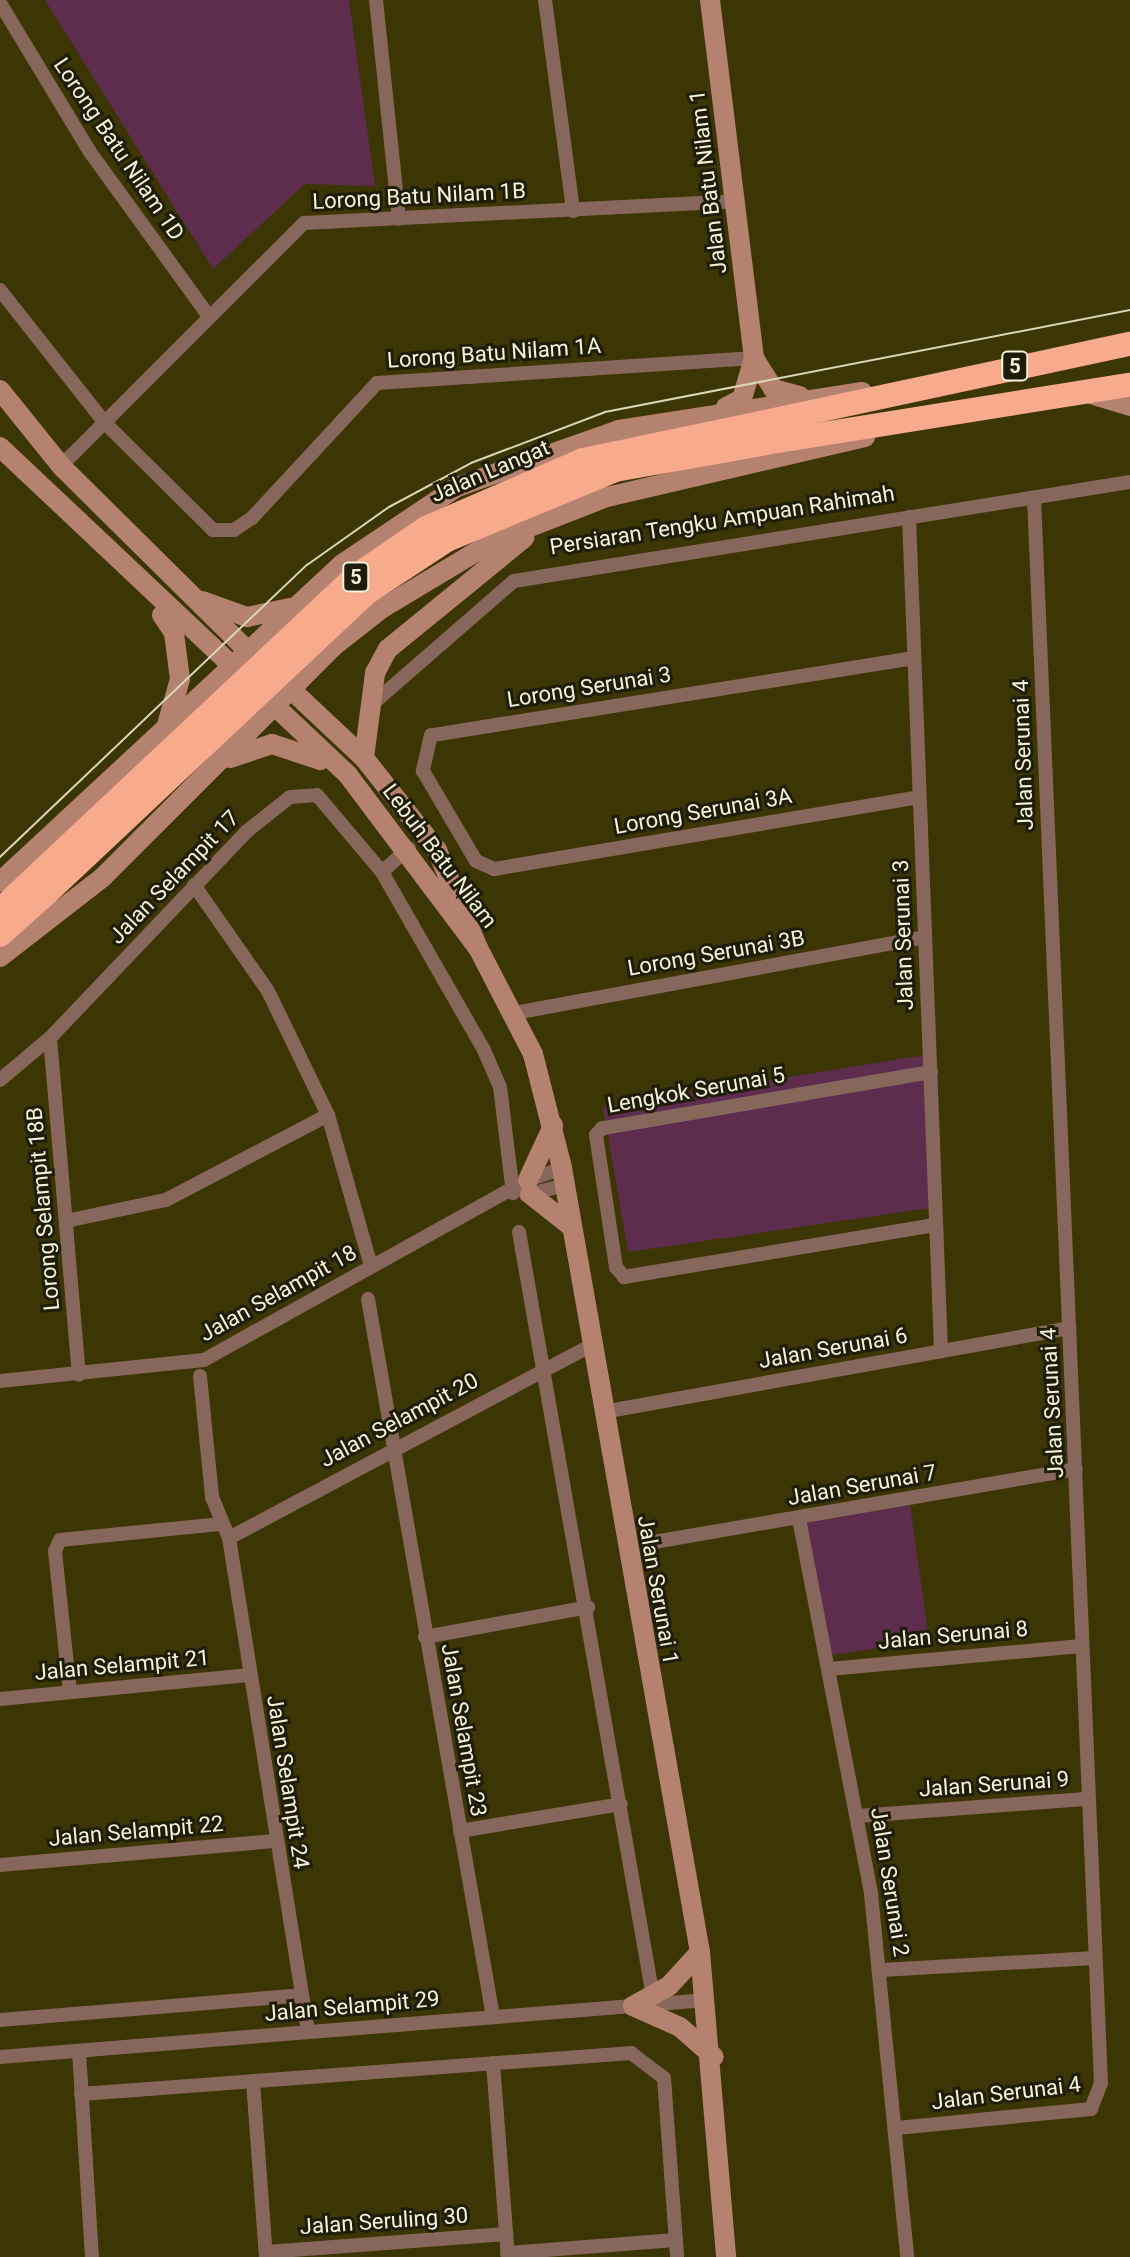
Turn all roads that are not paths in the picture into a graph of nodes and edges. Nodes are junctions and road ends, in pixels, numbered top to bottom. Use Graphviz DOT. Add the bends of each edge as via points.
graph roads {
  1 [pos="376,0"];
  2 [pos="545,0"];
  3 [pos="710,0"];
  4 [pos="0,3"];
  5 [pos="735,201"];
  6 [pos="573,211"];
  7 [pos="399,219"];
  8 [pos="0,290"];
  9 [pos="208,315"];
  10 [pos="1130,344"];
  11 [pos="754,358"];
  12 [pos="1130,385"];
  13 [pos="900,388"];
  14 [pos="0,390"];
  15 [pos="1087,393"];
  16 [pos="809,398"];
  17 [pos="1130,406"];
  18 [pos="715,411"];
  19 [pos="105,423"];
  20 [pos="884,429"];
  21 [pos="766,432"];
  22 [pos="0,447"];
  23 [pos="61,466"];
  24 [pos="1130,482"];
  25 [pos="1034,497"];
  26 [pos="554,517"];
  27 [pos="909,517"];
  28 [pos="342,564"];
  29 [pos="144,590"];
  30 [pos="194,599"];
  31 [pos="295,606"];
  32 [pos="381,609"];
  33 [pos="247,652"];
  34 [pos="914,658"];
  35 [pos="229,669"];
  36 [pos="292,689"];
  37 [pos="273,707"];
  38 [pos="368,708"];
  39 [pos="167,725"];
  40 [pos="148,746"];
  41 [pos="364,758"];
  42 [pos="219,764"];
  43 [pos="348,775"];
  44 [pos="919,797"];
  45 [pos="182,800"];
  46 [pos="409,848"];
  47 [pos="494,869"];
  48 [pos="382,872"];
  49 [pos="0,882"];
  50 [pos="194,885"];
  51 [pos="40,886"];
  52 [pos="0,910"];
  53 [pos="0,935"];
  54 [pos="925,937"];
  55 [pos="478,948"];
  56 [pos="0,957"];
  57 [pos="515,1013"];
  58 [pos="50,1038"];
  59 [pos="931,1072"];
  60 [pos="0,1080"];
  61 [pos="328,1115"];
  62 [pos="553,1124"];
  63 [pos="563,1177"];
  64 [pos="524,1189"];
  65 [pos="66,1221"];
  66 [pos="935,1225"];
  67 [pos="572,1227"];
  68 [pos="519,1232"];
  69 [pos="371,1266"];
  70 [pos="368,1299"];
  71 [pos="1070,1328"];
  72 [pos="592,1345"];
  73 [pos="941,1351"];
  74 [pos="546,1366"];
  75 [pos="79,1375"];
  76 [pos="200,1376"];
  77 [pos="0,1381"];
  78 [pos="603,1412"];
  79 [pos="393,1451"];
  80 [pos="1076,1469"];
  81 [pos="799,1519"];
  82 [pos="219,1524"];
  83 [pos="229,1538"];
  84 [pos="654,1542"];
  85 [pos="588,1607"];
  86 [pos="425,1637"];
  87 [pos="1081,1646"];
  88 [pos="829,1669"];
  89 [pos="248,1675"];
  90 [pos="70,1692"];
  91 [pos="0,1699"];
  92 [pos="1085,1799"];
  93 [pos="621,1804"];
  94 [pos="858,1816"];
  95 [pos="460,1831"];
  96 [pos="276,1841"];
  97 [pos="0,1865"];
  98 [pos="700,1952"];
  99 [pos="1095,1958"];
  100 [pos="881,1970"];
  101 [pos="301,1995"];
  102 [pos="653,1997"];
  103 [pos="707,2000"];
  104 [pos="633,2006"];
  105 [pos="493,2017"];
  106 [pos="0,2020"];
  107 [pos="308,2032"];
  108 [pos="79,2051"];
  109 [pos="0,2057"];
  110 [pos="714,2057"];
  111 [pos="493,2063"];
  112 [pos="253,2081"];
  113 [pos="81,2094"];
  114 [pos="897,2128"];
  115 [pos="506,2234"];
  116 [pos="676,2240"];
  117 [pos="266,2254"];
  118 [pos="507,2255"];
  119 [pos="92,2257"];
  120 [pos="677,2257"];
  121 [pos="726,2257"];
  122 [pos="907,2257"];
  1 -- 7 [label="street"];
  2 -- 6 [label="street"];
  3 -- 5 [label="main road, Jalan Batu Nilam 1"];
  4 -- 9 [label="street, Lorong Batu Nilam 1D" via="90,152"];
  5 -- 6 [label="street, Lorong Batu Nilam 1B"];
  5 -- 11 [label="main road, Jalan Batu Nilam 1"];
  6 -- 7 [label="street, Lorong Batu Nilam 1B"];
  7 -- 9 [label="street, Lorong Batu Nilam 1B" via="304,223"];
  8 -- 19 [label="street"];
  9 -- 19 [label="street, Lorong Batu Nilam 1B"];
  10 -- 13 [label="highway, Jalan Langat / 5"];
  11 -- 16 [label="main road" via="774,390"];
  11 -- 18 [label="main road" via="742,399"];
  11 -- 19 [label="street, Lorong Batu Nilam 1A" via="377,383 234,530 199,523"];
  12 -- 15 [label="highway, 5"];
  13 -- 16 [label="main road, Jalan Langat / 5"];
  13 -- 21 [label="highway, Jalan Langat / 5"];
  14 -- 23 [label="main road, Lebuh Batu Nilam"];
  15 -- 17 [label="main road"];
  15 -- 20 [label="highway, Jalan Langat / 5"];
  16 -- 18 [label="main road, Jalan Langat / 5"];
  18 -- 28 [label="main road, Jalan Langat / 5" via="565,443 457,487"];
  19 -- 23 [label="street, Lorong Batu Nilam 1B"];
  20 -- 21 [label="highway, Jalan Langat / 5"];
  20 -- 26 [label="main road, Jalan Langat / 5"];
  21 -- 51 [label="highway, Jalan Langat / 5, bridge" via="615,470 447,540 368,592"];
  22 -- 29 [label="main road, Lebuh Batu Nilam"];
  23 -- 30 [label="main road, Lebuh Batu Nilam"];
  24 -- 25 [label="street, Persiaran Tengku Ampuan Rahimah"];
  25 -- 27 [label="street, Persiaran Tengku Ampuan Rahimah"];
  25 -- 71 [label="street, Jalan Serunai 4"];
  26 -- 32 [label="main road, Jalan Langat / 5" via="494,541"];
  26 -- 38 [label="main road" via="401,632 375,673"];
  27 -- 34 [label="street, Jalan Serunai 3"];
  27 -- 38 [label="street, Persiaran Tengku Ampuan Rahimah" via="499,587"];
  28 -- 31 [label="main road, Jalan Langat / 5"];
  28 -- 32 [label="main road" via="319,606 326,621 344,628"];
  29 -- 35 [label="main road, Lebuh Batu Nilam"];
  29 -- 39 [label="main road" via="177,647 180,679"];
  30 -- 31 [label="main road" via="247,617"];
  30 -- 33 [label="main road, Lebuh Batu Nilam"];
  31 -- 33 [label="main road, Jalan Langat / 5"];
  32 -- 36 [label="main road, Jalan Langat / 5"];
  33 -- 35 [label="main road, Jalan Langat / 5"];
  33 -- 36 [label="main road, Lebuh Batu Nilam"];
  34 -- 44 [label="street, Jalan Serunai 3"];
  34 -- 47 [label="street, Lorong Serunai 3" via="431,735 423,771 476,861"];
  35 -- 37 [label="main road, Lebuh Batu Nilam"];
  35 -- 39 [label="main road, Jalan Langat / 5"];
  36 -- 37 [label="main road, Jalan Langat / 5"];
  36 -- 41 [label="main road, Lebuh Batu Nilam"];
  37 -- 42 [label="main road, Jalan Langat / 5"];
  37 -- 43 [label="main road, Lebuh Batu Nilam"];
  38 -- 41 [label="main road"];
  39 -- 40 [label="main road, Jalan Langat / 5"];
  40 -- 45 [label="main road" via="187,735 200,744 202,764"];
  40 -- 49 [label="main road, Jalan Langat / 5"];
  41 -- 55 [label="main road, Lebuh Batu Nilam" via="437,850"];
  42 -- 43 [label="main road" via="272,744"];
  42 -- 45 [label="main road, Jalan Langat / 5"];
  43 -- 46 [label="main road, Lebuh Batu Nilam"];
  44 -- 47 [label="street, Lorong Serunai 3A"];
  44 -- 54 [label="street, Jalan Serunai 3"];
  45 -- 56 [label="main road, Jalan Langat / 5" via="103,877"];
  46 -- 48 [label="street"];
  46 -- 55 [label="main road, Lebuh Batu Nilam"];
  48 -- 50 [label="street, Jalan Selampit 17" via="317,795 299,794 246,832"];
  48 -- 64 [label="street, Jalan Selampit 17" via="500,1087"];
  50 -- 58 [label="street, Jalan Selampit 17"];
  50 -- 61 [label="street" via="268,991"];
  51 -- 52 [label="highway, Jalan Langat / 5"];
  51 -- 53 [label="highway, Jalan Langat / 5"];
  54 -- 57 [label="street, Lorong Serunai 3B"];
  54 -- 59 [label="street, Jalan Serunai 3"];
  55 -- 57 [label="main road, Jalan Serunai 1"];
  57 -- 62 [label="main road, Jalan Serunai 1"];
  58 -- 60 [label="street, Jalan Selampit 17"];
  58 -- 65 [label="street, Lorong Selampit 18B"];
  59 -- 66 [label="street, Jalan Serunai 3"];
  59 -- 66 [label="street, Lengkok Serunai 5" via="602,1128 596,1135 616,1267 624,1277"];
  61 -- 65 [label="street" via="166,1200"];
  61 -- 69 [label="street"];
  62 -- 63 [label="main road, Jalan Serunai 1"];
  62 -- 64 [label="main road"];
  63 -- 64 [label="street, Jalan Selampit 18"];
  63 -- 67 [label="main road, Jalan Serunai 1"];
  64 -- 67 [label="main road"];
  64 -- 69 [label="street, Jalan Selampit 18"];
  65 -- 75 [label="street, Lorong Selampit 18B"];
  66 -- 73 [label="street, Jalan Serunai 3"];
  67 -- 72 [label="main road, Jalan Serunai 1"];
  68 -- 74 [label="street"];
  69 -- 75 [label="street, Jalan Selampit 18" via="204,1360"];
  70 -- 79 [label="street, Jalan Selampit 23"];
  71 -- 73 [label="street, Jalan Serunai 6"];
  71 -- 80 [label="street, Jalan Serunai 4"];
  72 -- 74 [label="street, Jalan Selampit 20"];
  72 -- 78 [label="main road, Jalan Serunai 1"];
  73 -- 78 [label="street, Jalan Serunai 6"];
  74 -- 79 [label="street, Jalan Selampit 20"];
  74 -- 85 [label="street"];
  75 -- 77 [label="street, Jalan Selampit 18"];
  76 -- 82 [label="street"];
  78 -- 98 [label="main road, Jalan Serunai 1"];
  79 -- 83 [label="street, Jalan Selampit 20"];
  79 -- 86 [label="street, Jalan Selampit 23"];
  80 -- 81 [label="street, Jalan Serunai 7"];
  80 -- 87 [label="street, Jalan Serunai 4"];
  81 -- 84 [label="street, Jalan Serunai 7"];
  81 -- 88 [label="street, Jalan Serunai 2"];
  82 -- 83 [label="street"];
  82 -- 90 [label="street" via="60,1540 55,1551"];
  83 -- 89 [label="street, Jalan Selampit 24"];
  85 -- 86 [label="street"];
  85 -- 93 [label="street"];
  86 -- 95 [label="street, Jalan Selampit 23"];
  87 -- 88 [label="street, Jalan Serunai 8"];
  87 -- 92 [label="street, Jalan Serunai 4"];
  88 -- 94 [label="street, Jalan Serunai 2"];
  89 -- 90 [label="street, Jalan Selampit 21"];
  89 -- 96 [label="street, Jalan Selampit 24"];
  90 -- 91 [label="street, Jalan Selampit 21"];
  92 -- 94 [label="street, Jalan Serunai 9"];
  92 -- 99 [label="street, Jalan Serunai 4"];
  93 -- 95 [label="street"];
  93 -- 102 [label="street"];
  94 -- 100 [label="street, Jalan Serunai 2"];
  95 -- 105 [label="street, Jalan Selampit 23"];
  96 -- 97 [label="street, Jalan Selampit 22"];
  96 -- 101 [label="street, Jalan Selampit 24"];
  98 -- 102 [label="main road"];
  98 -- 103 [label="main road, Jalan Serunai 1"];
  99 -- 100 [label="street"];
  99 -- 114 [label="street, Jalan Serunai 4" via="1101,2083 1091,2109"];
  100 -- 114 [label="street, Jalan Serunai 2"];
  101 -- 106 [label="street, Jalan Selampit 29"];
  101 -- 107 [label="street, Jalan Selampit 24"];
  102 -- 104 [label="main road"];
  103 -- 104 [label="street, Jalan Selampit 29"];
  103 -- 110 [label="main road, Jalan Serunai 1"];
  104 -- 105 [label="street, Jalan Selampit 29"];
  104 -- 110 [label="main road" via="680,2027"];
  105 -- 107 [label="street, Jalan Selampit 29"];
  107 -- 108 [label="street, Jalan Selampit 29"];
  108 -- 109 [label="street, Jalan Selampit 29"];
  108 -- 113 [label="street"];
  110 -- 121 [label="main road, Jalan Serunai 1"];
  111 -- 112 [label="street"];
  111 -- 115 [label="street"];
  111 -- 116 [label="street" via="631,2053 664,2078"];
  112 -- 113 [label="street"];
  112 -- 117 [label="street"];
  113 -- 119 [label="street"];
  114 -- 122 [label="street, Jalan Serunai 2"];
  115 -- 117 [label="street, Jalan Seruling 30"];
  115 -- 118 [label="street"];
  116 -- 118 [label="street"];
  116 -- 120 [label="street"];
}
